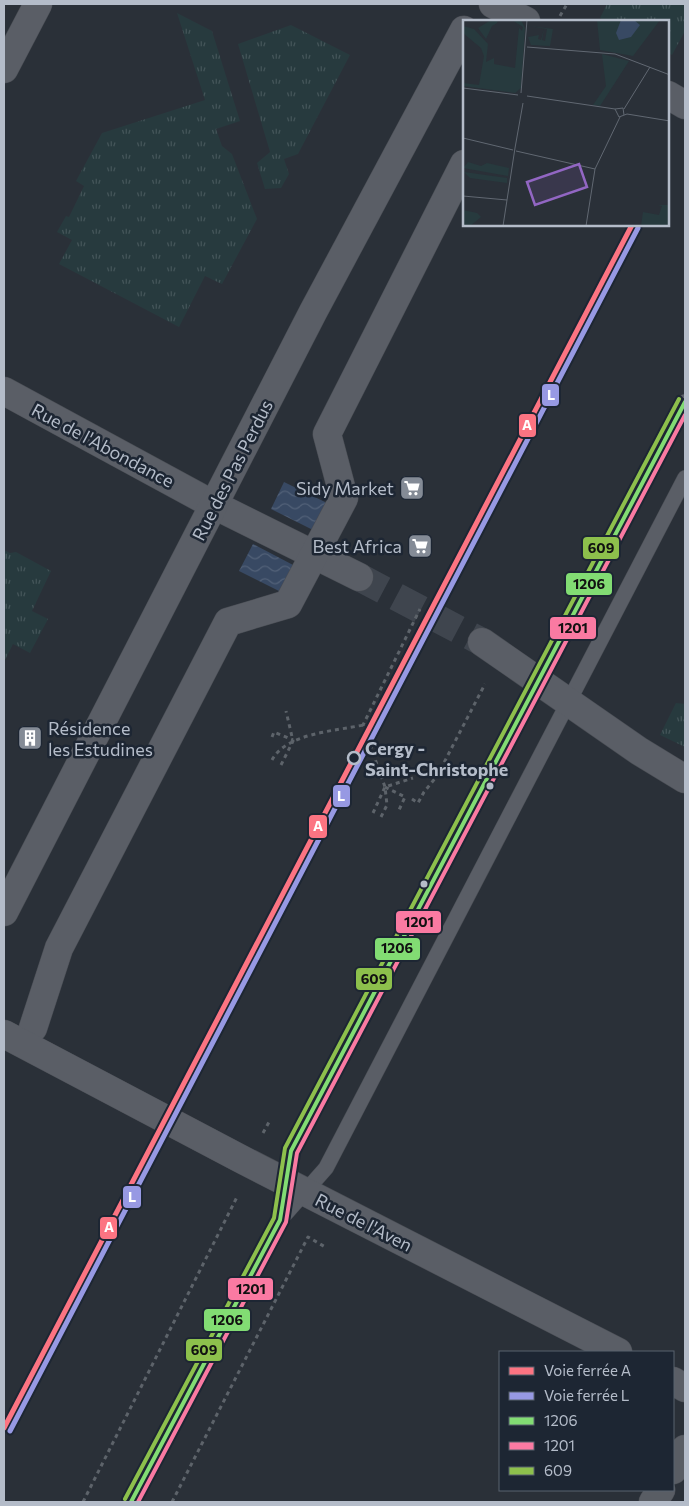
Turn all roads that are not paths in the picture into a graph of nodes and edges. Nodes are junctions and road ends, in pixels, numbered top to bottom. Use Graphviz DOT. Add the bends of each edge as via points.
graph roads {
  1 [pos="38,4"];
  2 [pos="478,4"];
  3 [pos="493,4"];
  4 [pos="470,20"];
  5 [pos="524,20"];
  6 [pos="463,32"];
  7 [pos="4,69"];
  8 [pos="669,96"];
  9 [pos="685,104"];
  10 [pos="463,166"];
  11 [pos="4,391"];
  12 [pos="685,402"];
  13 [pos="685,478"];
  14 [pos="213,504"];
  15 [pos="314,554"];
  16 [pos="359,577"];
  17 [pos="491,649"];
  18 [pos="539,682"];
  19 [pos="568,702"];
  20 [pos="685,779"];
  21 [pos="4,912"];
  22 [pos="33,1028"];
  23 [pos="4,1034"];
  24 [pos="296,1187"];
  25 [pos="616,1351"];
  26 [pos="674,1382"];
  27 [pos="685,1388"];
  28 [pos="685,1449"];
  29 [pos="674,1468"];
  30 [pos="660,1491"];
  31 [pos="131,1502"];
  32 [pos="653,1502"];
  1 -- 7 [label="street"];
  2 -- 4 [label="street"];
  3 -- 5 [label="street"];
  6 -- 14 [label="street, Rue des Pas Perdus"];
  8 -- 9 [label="street"];
  10 -- 15 [label="street" via="327,434 344,498"];
  11 -- 14 [label="street, Rue de l'Abondance"];
  12 -- 18 [label="lane"];
  13 -- 19 [label="lane"];
  14 -- 15 [label="street, Rue de l'Abondance"];
  14 -- 21 [label="street, Rue des Pas Perdus"];
  15 -- 16 [label="street, Rue de l'Abondance"];
  15 -- 22 [label="street" via="288,604 228,622 59,948"];
  17 -- 18 [label="street"];
  18 -- 19 [label="street"];
  18 -- 24 [label="lane" via="291,1151"];
  19 -- 20 [label="street"];
  19 -- 24 [label="lane" via="326,1168"];
  23 -- 24 [label="street, Rue de l'Aven"];
  24 -- 25 [label="street, Rue de l'Aven"];
  24 -- 31 [label="lane"];
  26 -- 27 [label="street"];
  28 -- 29 [label="street"];
  30 -- 32 [label="street"];
}
